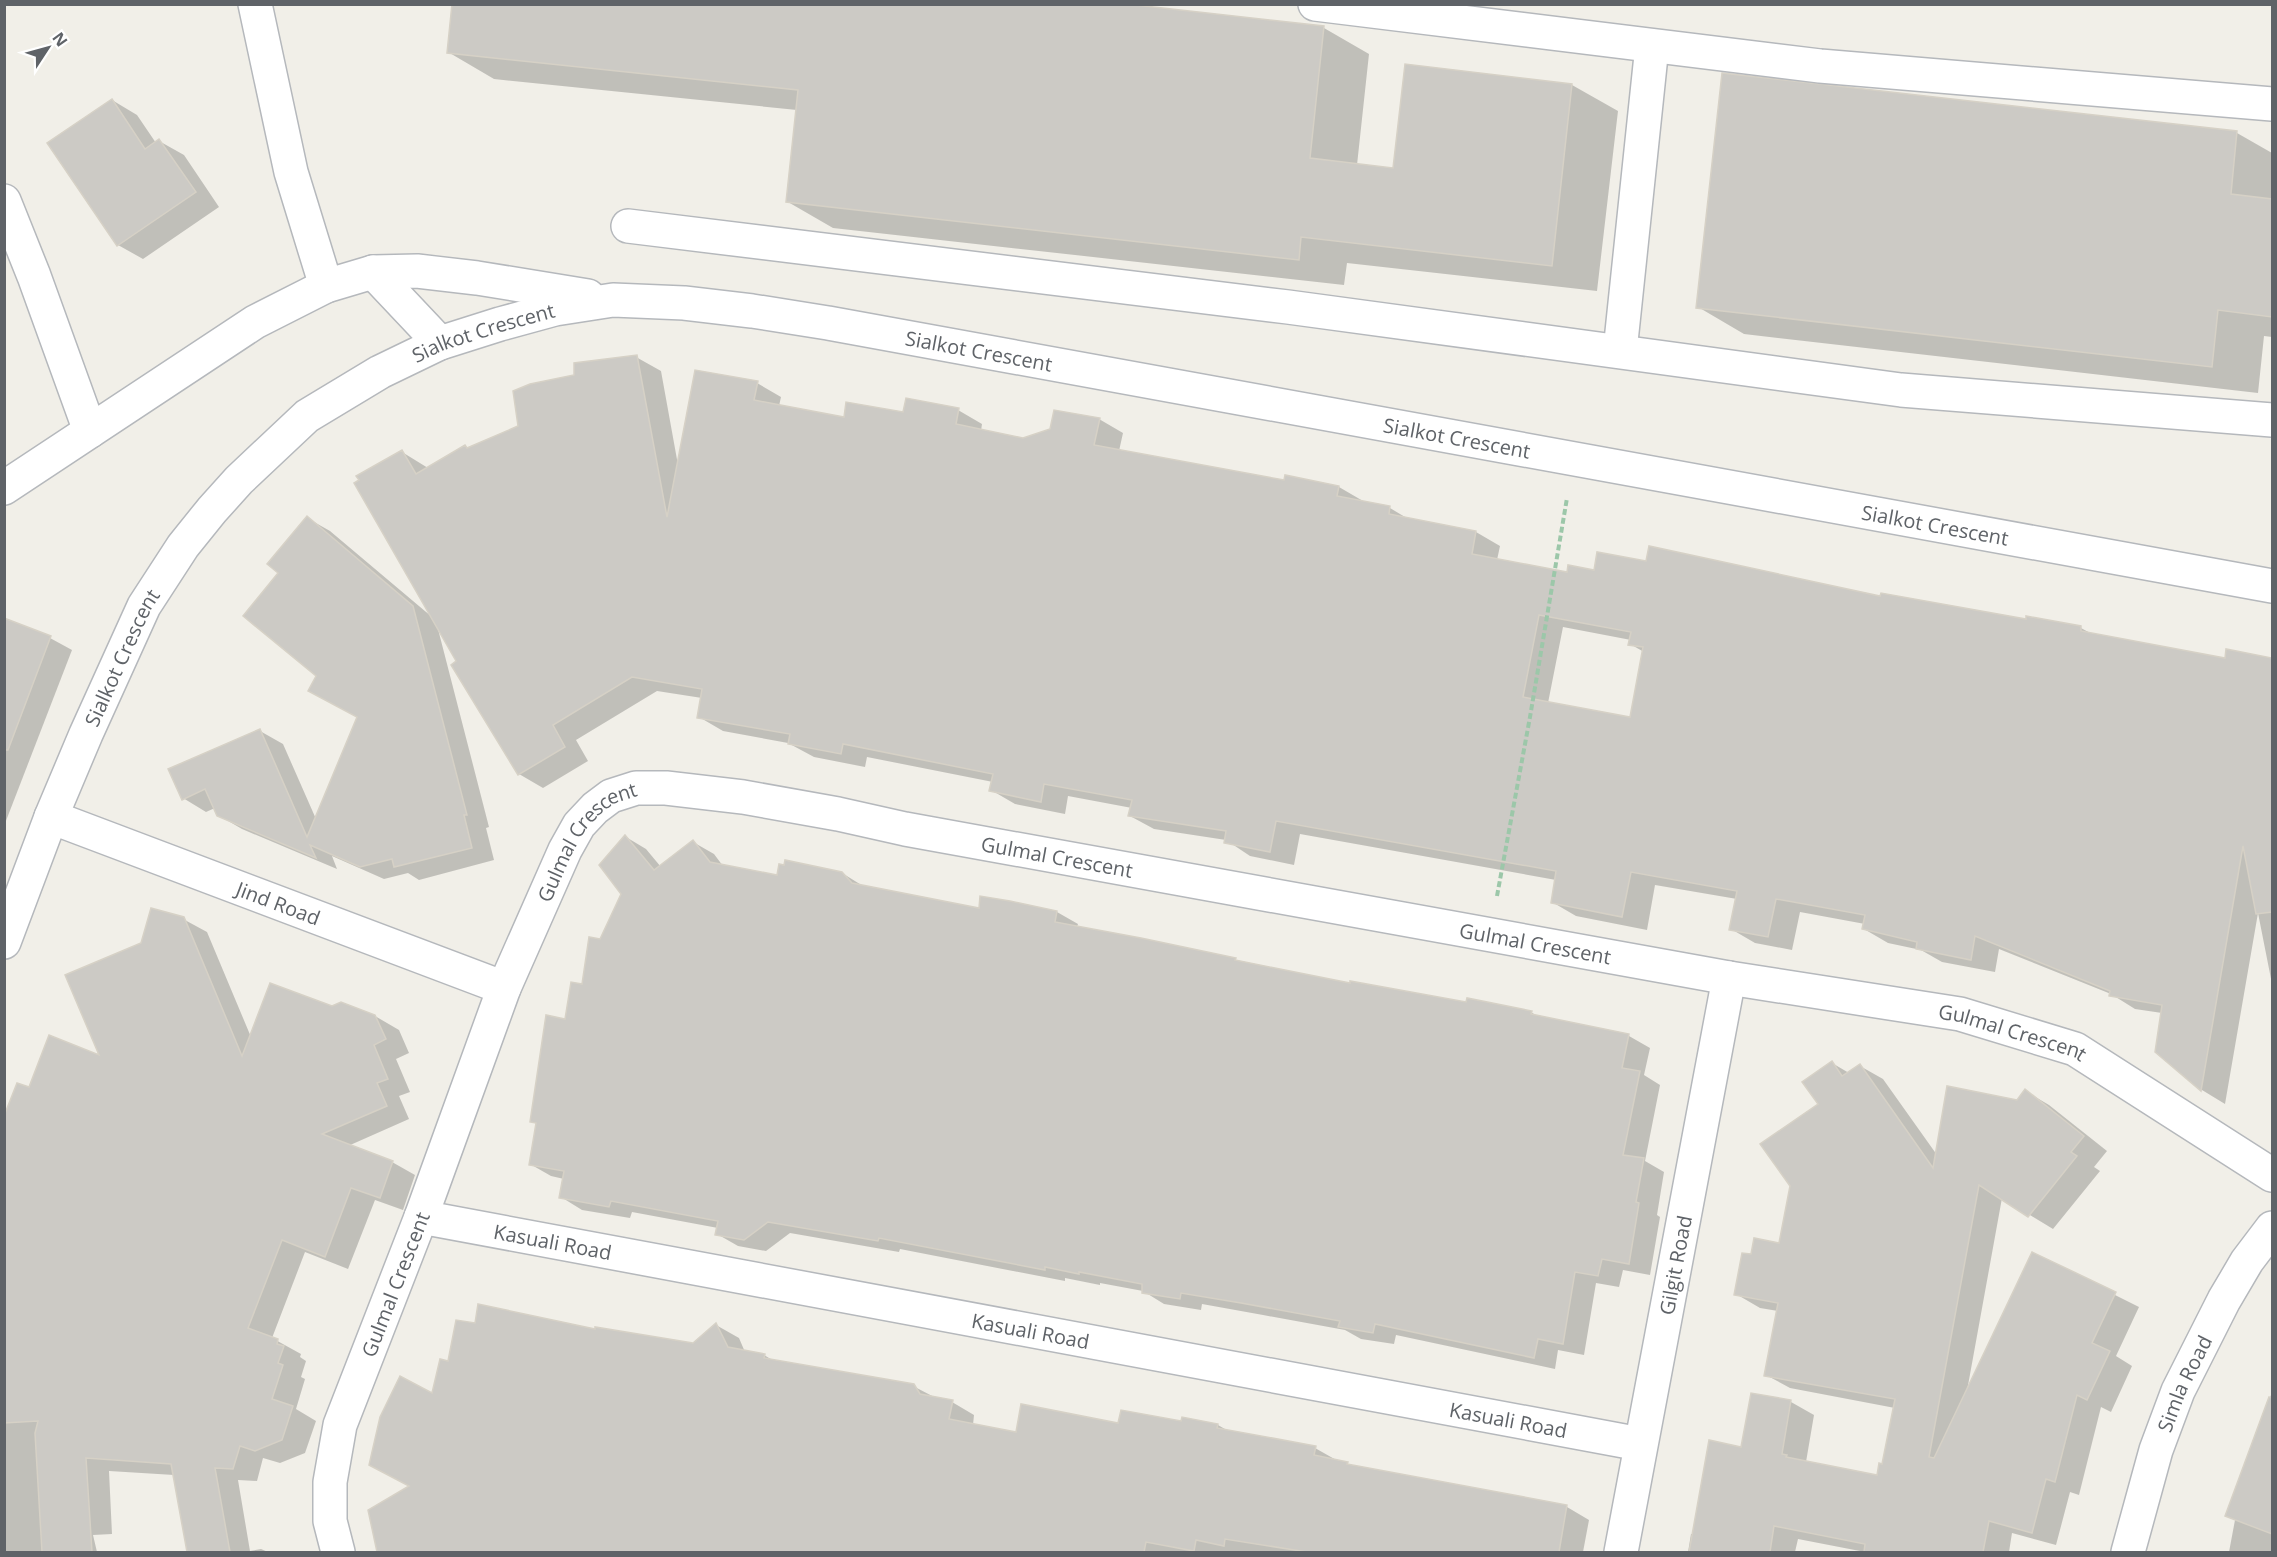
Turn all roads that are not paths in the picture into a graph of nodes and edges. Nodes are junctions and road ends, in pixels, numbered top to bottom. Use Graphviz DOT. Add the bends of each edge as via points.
graph roads {
  1 [pos="255,4"];
  2 [pos="1316,4"];
  3 [pos="1461,14"];
  4 [pos="1652,46"];
  5 [pos="2272,104"];
  6 [pos="4,201"];
  7 [pos="628,226"];
  8 [pos="373,272"];
  9 [pos="326,286"];
  10 [pos="614,300"];
  11 [pos="440,343"];
  12 [pos="1620,351"];
  13 [pos="2272,420"];
  14 [pos="90,431"];
  15 [pos="4,488"];
  16 [pos="2272,586"];
  17 [pos="51,817"];
  18 [pos="4,942"];
  19 [pos="1729,978"];
  20 [pos="504,988"];
  21 [pos="2272,1175"];
  22 [pos="421,1218"];
  23 [pos="2272,1228"];
  24 [pos="1640,1444"];
  25 [pos="338,1552"];
  26 [pos="1621,1552"];
  27 [pos="2128,1552"];
  1 -- 9 [label="street" via="291,172"];
  2 -- 3 [label="street"];
  3 -- 4 [label="street"];
  4 -- 5 [label="street" via="1820,66"];
  4 -- 12 [label="street"];
  6 -- 14 [label="street"];
  7 -- 12 [label="street"];
  8 -- 9 [label="street"];
  8 -- 10 [label="street" via="417,271"];
  8 -- 11 [label="street"];
  9 -- 14 [label="street" via="255,322"];
  10 -- 11 [label="street, Sialkot Crescent" via="555,309"];
  10 -- 16 [label="street, Sialkot Crescent" via="752,310"];
  11 -- 17 [label="street, Sialkot Crescent" via="380,372 307,416 212,510 144,606"];
  12 -- 13 [label="street" via="1900,390"];
  14 -- 15 [label="street"];
  17 -- 18 [label="street, Sialkot Crescent"];
  17 -- 20 [label="street, Jind Road"];
  19 -- 20 [label="street, Gulmal Crescent" via="775,803 636,788 611,796 579,825"];
  19 -- 21 [label="street, Gulmal Crescent" via="1960,1014 2074,1049"];
  19 -- 24 [label="street, Gilgit Road"];
  20 -- 22 [label="street, Gulmal Crescent"];
  22 -- 24 [label="street, Kasuali Road"];
  22 -- 25 [label="street, Gulmal Crescent" via="340,1425 330,1482 330,1521"];
  23 -- 27 [label="street, Simla Road" via="2224,1300 2178,1391 2156,1450"];
  24 -- 26 [label="street, Gilgit Road"];
}
